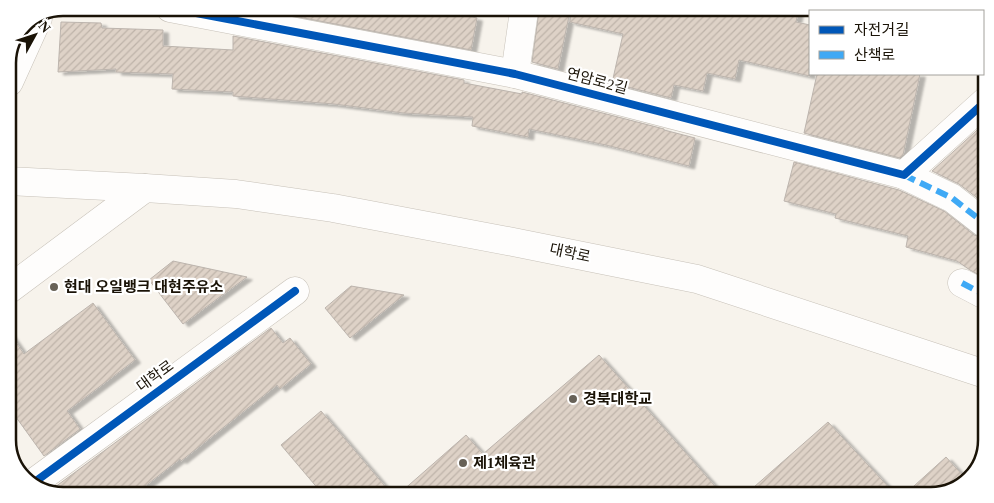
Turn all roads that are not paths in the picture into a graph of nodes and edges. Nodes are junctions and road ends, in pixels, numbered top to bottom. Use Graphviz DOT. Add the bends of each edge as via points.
graph roads {
  1 [pos="212,16"];
  2 [pos="523,16"];
  3 [pos="34,26"];
  4 [pos="16,67"];
  5 [pos="515,74"];
  6 [pos="978,108"];
  7 [pos="904,175"];
  8 [pos="16,181"];
  9 [pos="145,188"];
  10 [pos="978,218"];
  11 [pos="16,284"];
  12 [pos="295,291"];
  13 [pos="978,372"];
  14 [pos="38,480"];
  1 -- 5 [label="street, 연암로2길"];
  2 -- 5 [label="street"];
  3 -- 4 [label="street"];
  5 -- 7 [label="street, 연암로2길"];
  6 -- 7 [label="street"];
  7 -- 10 [label="street, 연암로2길" via="952,198"];
  8 -- 9 [label="street, 대학로"];
  9 -- 11 [label="street"];
  9 -- 13 [label="street, 대학로" via="236,194 333,208 697,279"];
  12 -- 14 [label="street, 대학로"];
}
